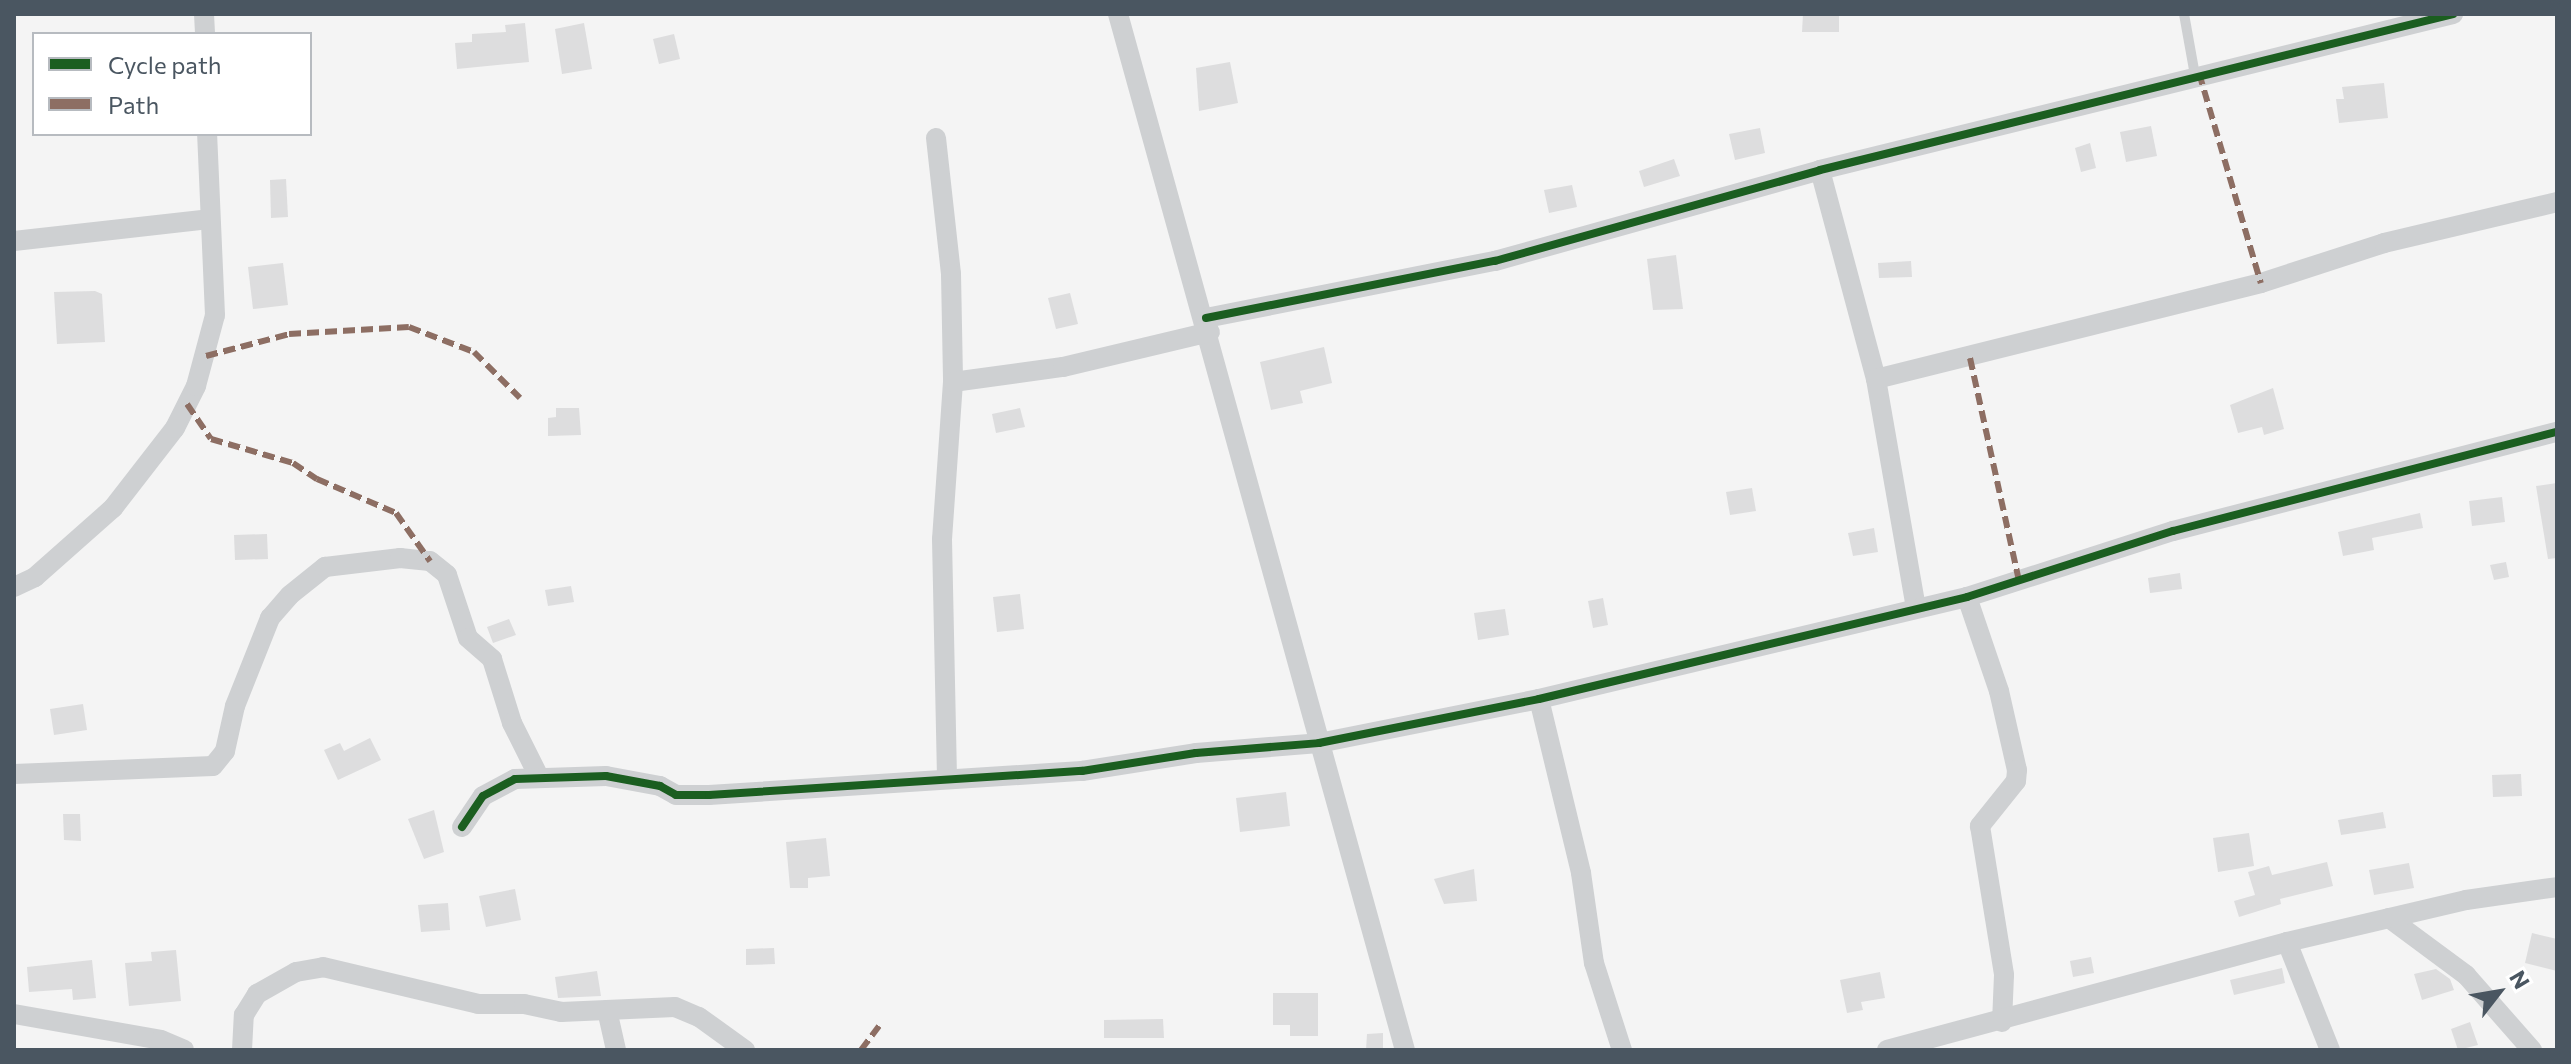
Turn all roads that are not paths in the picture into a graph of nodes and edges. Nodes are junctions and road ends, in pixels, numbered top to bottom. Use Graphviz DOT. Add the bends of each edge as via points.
graph roads {
  1 [pos="1118,14"];
  2 [pos="2184,14"];
  3 [pos="2453,14"];
  4 [pos="2195,75"];
  5 [pos="207,136"];
  6 [pos="936,138"];
  7 [pos="1820,170"];
  8 [pos="2557,202"];
  9 [pos="209,219"];
  10 [pos="14,241"];
  11 [pos="1208,325"];
  12 [pos="1876,379"];
  13 [pos="953,382"];
  14 [pos="2557,432"];
  15 [pos="14,587"];
  16 [pos="1967,597"];
  17 [pos="1916,608"];
  18 [pos="1539,699"];
  19 [pos="1319,743"];
  20 [pos="14,774"];
  21 [pos="539,777"];
  22 [pos="947,778"];
  23 [pos="462,827"];
  24 [pos="2557,887"];
  25 [pos="2389,918"];
  26 [pos="2287,942"];
  27 [pos="607,1010"];
  28 [pos="14,1014"];
  29 [pos="2002,1022"];
  30 [pos="184,1050"];
  31 [pos="242,1050"];
  32 [pos="616,1050"];
  33 [pos="745,1050"];
  34 [pos="1405,1050"];
  35 [pos="1622,1050"];
  36 [pos="1887,1050"];
  37 [pos="2330,1050"];
  38 [pos="2532,1050"];
  1 -- 11 [label="street"];
  2 -- 4 [label="lane"];
  3 -- 4 [label="street"];
  4 -- 7 [label="street"];
  5 -- 9 [label="street"];
  6 -- 13 [label="street" via="951,274"];
  7 -- 11 [label="street" via="1481,265"];
  7 -- 12 [label="street"];
  8 -- 12 [label="street"];
  9 -- 10 [label="street"];
  9 -- 15 [label="street" via="215,315 196,386 175,428 113,508 47,568"];
  11 -- 13 [label="street" via="1063,367"];
  11 -- 19 [label="street"];
  12 -- 17 [label="street"];
  13 -- 22 [label="street" via="942,539"];
  14 -- 16 [label="street" via="2173,531"];
  16 -- 17 [label="street"];
  16 -- 29 [label="street" via="1999,691 2017,770 2016,781 1980,826 2004,975"];
  17 -- 18 [label="street"];
  18 -- 19 [label="street"];
  18 -- 35 [label="street" via="1581,873 1594,963"];
  19 -- 22 [label="street" via="1170,756 1082,771"];
  19 -- 34 [label="street"];
  20 -- 21 [label="street" via="213,766 225,751 235,706 270,618 290,595 325,567 400,558 430,561 447,575 468,638 492,659 512,723"];
  21 -- 22 [label="street" via="626,779 676,795"];
  21 -- 23 [label="street" via="515,779 496,788 475,804"];
  24 -- 25 [label="street"];
  25 -- 26 [label="street"];
  25 -- 38 [label="street" via="2466,975"];
  26 -- 29 [label="street"];
  26 -- 37 [label="street"];
  27 -- 31 [label="street" via="561,1012 524,1004 478,1004 323,967 275,980 257,994 244,1015"];
  27 -- 32 [label="street"];
  27 -- 33 [label="street" via="675,1007 699,1017"];
  28 -- 30 [label="street" via="161,1040"];
  29 -- 36 [label="street"];
}
